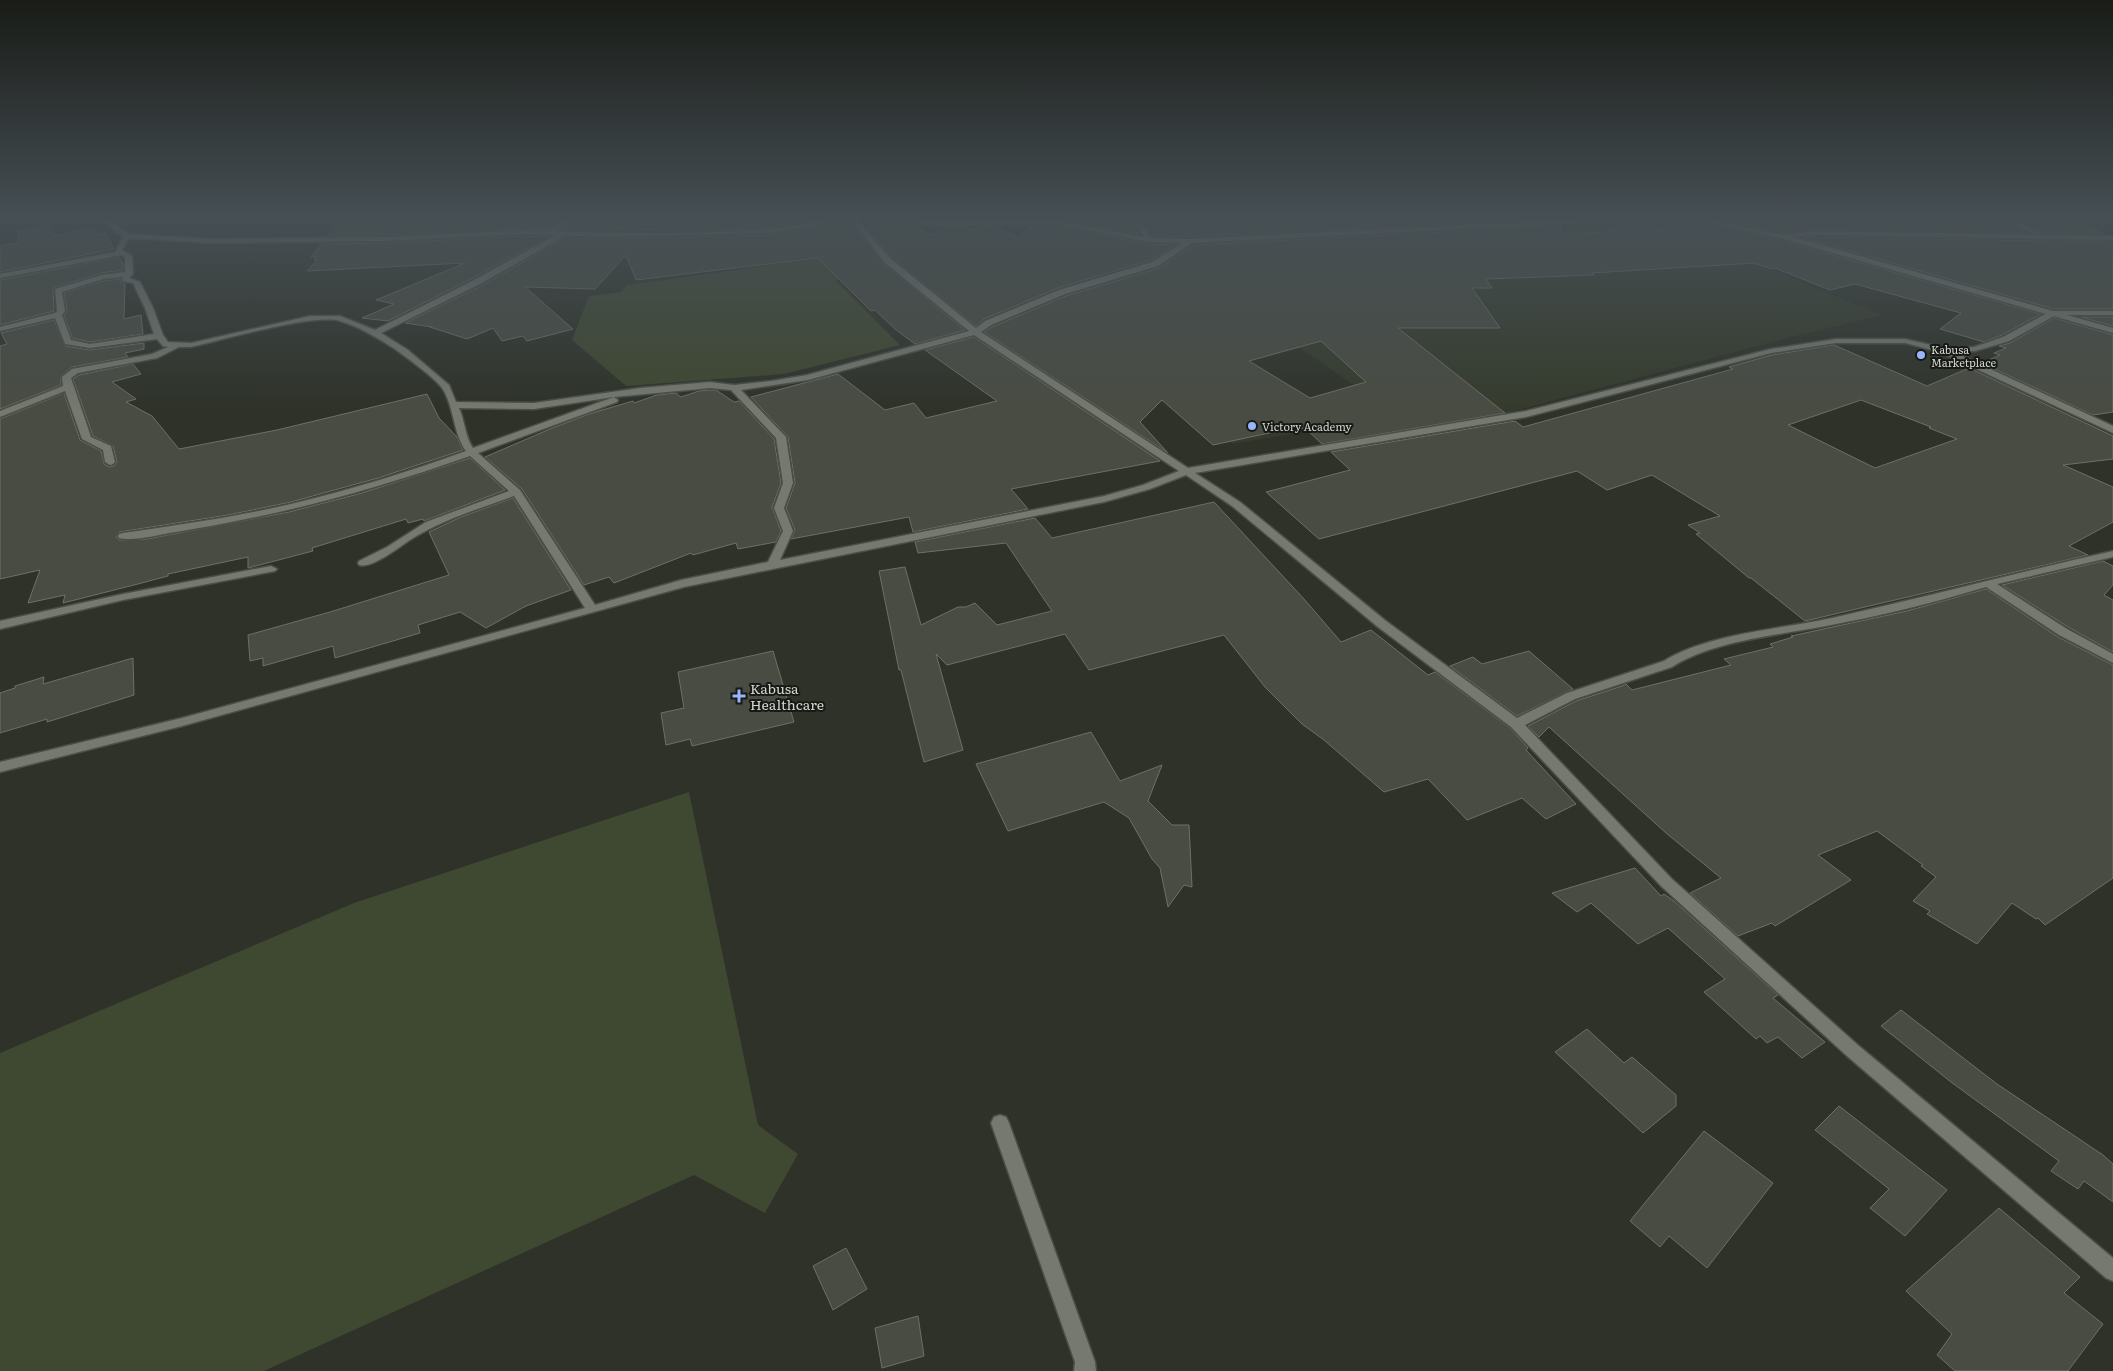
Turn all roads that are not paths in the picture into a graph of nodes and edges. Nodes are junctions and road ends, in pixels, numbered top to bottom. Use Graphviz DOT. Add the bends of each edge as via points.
graph roads {
  1 [pos="86,282"];
  2 [pos="136,282"];
  3 [pos="477,282"];
  4 [pos="914,282"];
  5 [pos="1096,282"];
  6 [pos="1944,282"];
  7 [pos="2054,313"];
  8 [pos="2113,314"];
  9 [pos="58,315"];
  10 [pos="0,329"];
  11 [pos="2113,331"];
  12 [pos="375,332"];
  13 [pos="976,332"];
  14 [pos="159,336"];
  15 [pos="176,346"];
  16 [pos="1942,350"];
  17 [pos="68,387"];
  18 [pos="734,388"];
  19 [pos="640,391"];
  20 [pos="453,405"];
  21 [pos="0,414"];
  22 [pos="2113,430"];
  23 [pos="471,452"];
  24 [pos="110,462"];
  25 [pos="1187,471"];
  26 [pos="516,492"];
  27 [pos="123,536"];
  28 [pos="2113,554"];
  29 [pos="363,563"];
  30 [pos="772,565"];
  31 [pos="271,569"];
  32 [pos="1987,583"];
  33 [pos="592,610"];
  34 [pos="0,625"];
  35 [pos="2113,659"];
  36 [pos="1516,724"];
  37 [pos="0,767"];
  38 [pos="1000,1123"];
  39 [pos="2113,1270"];
  40 [pos="1085,1371"];
  1 -- 9 [label="street" via="58,291 61,311"];
  2 -- 14 [label="street"];
  3 -- 12 [label="street"];
  4 -- 13 [label="street"];
  5 -- 13 [label="street" via="1062,292 988,323"];
  6 -- 7 [label="street"];
  7 -- 8 [label="street"];
  7 -- 11 [label="street"];
  7 -- 16 [label="street" via="2006,339 1975,349"];
  9 -- 10 [label="street"];
  9 -- 14 [label="street" via="68,342 90,346"];
  12 -- 15 [label="street" via="349,321 321,317"];
  12 -- 20 [label="street" via="446,387"];
  13 -- 18 [label="street" via="808,377"];
  13 -- 25 [label="street"];
  14 -- 15 [label="street" via="166,344"];
  15 -- 17 [label="street" via="154,356 75,372 66,377"];
  16 -- 22 [label="street"];
  16 -- 25 [label="street" via="1905,342 1836,341 1771,351 1526,414"];
  17 -- 21 [label="street"];
  17 -- 24 [label="street" via="88,439 108,448"];
  18 -- 19 [label="street" via="710,385"];
  18 -- 30 [label="street" via="781,437 788,484 779,508 788,531"];
  19 -- 20 [label="street" via="534,406"];
  19 -- 23 [label="street"];
  20 -- 23 [label="street" via="463,441"];
  23 -- 26 [label="street"];
  23 -- 27 [label="street" via="313,502 211,523"];
  25 -- 30 [label="street" via="1142,489 1086,502"];
  25 -- 36 [label="street" via="1236,504 1382,624"];
  26 -- 29 [label="street" via="430,524"];
  26 -- 33 [label="street"];
  28 -- 32 [label="street"];
  30 -- 33 [label="street" via="679,584"];
  31 -- 34 [label="street" via="122,597"];
  32 -- 35 [label="street" via="2063,632"];
  32 -- 36 [label="street" via="1937,598 1830,622 1732,640 1571,696"];
  33 -- 37 [label="street" via="182,722"];
  36 -- 39 [label="street" via="1667,883 1853,1051"];
  38 -- 40 [label="street" via="1085,1362"];
}
